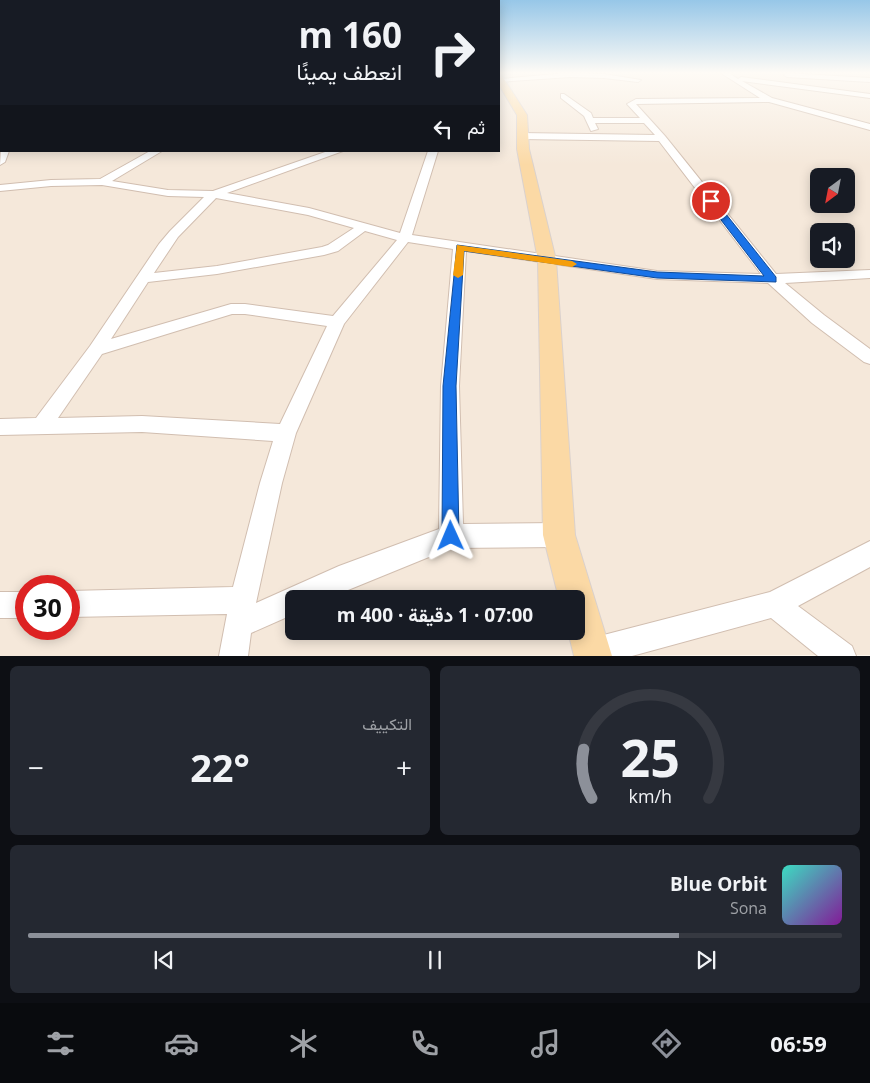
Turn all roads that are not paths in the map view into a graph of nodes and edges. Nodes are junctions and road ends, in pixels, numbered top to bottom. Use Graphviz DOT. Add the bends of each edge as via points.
graph roads {
  1 [pos="515,104"];
  2 [pos="574,104"];
  3 [pos="632,104"];
  4 [pos="782,104"];
  5 [pos="825,115"];
  6 [pos="861,116"];
  7 [pos="591,120"];
  8 [pos="646,121"];
  9 [pos="870,127"];
  10 [pos="521,136"];
  11 [pos="598,138"];
  12 [pos="662,138"];
  13 [pos="155,152"];
  14 [pos="335,152"];
  15 [pos="433,152"];
  16 [pos="102,182"];
  17 [pos="0,188"];
  18 [pos="214,194"];
  19 [pos="364,227"];
  20 [pos="405,238"];
  21 [pos="460,247"];
  22 [pos="547,260"];
  23 [pos="870,274"];
  24 [pos="145,278"];
  25 [pos="772,279"];
  26 [pos="337,322"];
  27 [pos="96,350"];
  28 [pos="870,358"];
  29 [pos="41,426"];
  30 [pos="0,427"];
  31 [pos="286,433"];
  32 [pos="559,535"];
  33 [pos="451,536"];
  34 [pos="870,553"];
  35 [pos="315,590"];
  36 [pos="285,601"];
  37 [pos="774,604"];
  38 [pos="15,605"];
  39 [pos="80,605"];
  40 [pos="0,606"];
  41 [pos="241,612"];
  42 [pos="593,654"];
  43 [pos="233,656"];
  44 [pos="842,656"];
  1 -- 10 [label="main road" via="522,115"];
  2 -- 7 [label="street"];
  3 -- 8 [label="street"];
  4 -- 5 [label="street"];
  5 -- 6 [label="street"];
  5 -- 9 [label="street"];
  7 -- 8 [label="street"];
  7 -- 11 [label="street"];
  8 -- 12 [label="street"];
  10 -- 11 [label="street"];
  10 -- 22 [label="main road"];
  11 -- 12 [label="street"];
  12 -- 25 [label="street"];
  13 -- 16 [label="street"];
  14 -- 18 [label="street"];
  15 -- 20 [label="street"];
  16 -- 17 [label="street"];
  16 -- 18 [label="street" via="168,193"];
  18 -- 19 [label="street" via="309,212"];
  18 -- 24 [label="street" via="174,234"];
  19 -- 20 [label="street"];
  19 -- 24 [label="street" via="324,251 217,270"];
  20 -- 21 [label="street"];
  20 -- 26 [label="street"];
  21 -- 22 [label="street"];
  21 -- 33 [label="street" via="450,386"];
  22 -- 25 [label="street" via="683,278"];
  22 -- 32 [label="main road"];
  23 -- 25 [label="street"];
  24 -- 27 [label="street"];
  25 -- 28 [label="street"];
  26 -- 27 [label="street" via="245,309 231,310"];
  26 -- 31 [label="street"];
  27 -- 29 [label="street"];
  29 -- 30 [label="street"];
  29 -- 31 [label="street" via="142,424"];
  31 -- 41 [label="street"];
  32 -- 33 [label="street"];
  32 -- 42 [label="main road"];
  33 -- 35 [label="street"];
  34 -- 37 [label="street"];
  36 -- 41 [label="street"];
  37 -- 42 [label="street"];
  37 -- 44 [label="street"];
  38 -- 40 [label="street"];
  39 -- 41 [label="street"];
  41 -- 43 [label="street"];
}
